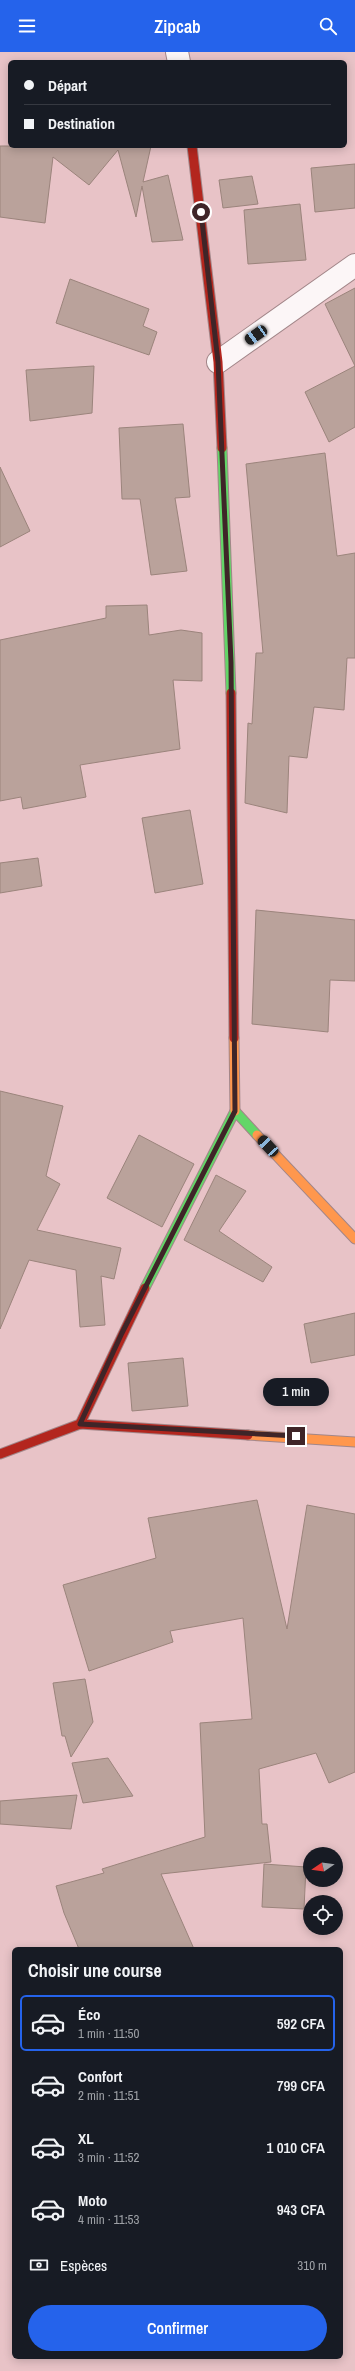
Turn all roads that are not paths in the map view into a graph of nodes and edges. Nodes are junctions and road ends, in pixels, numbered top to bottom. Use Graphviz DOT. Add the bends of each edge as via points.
graph roads {
  1 [pos="192,148"];
  2 [pos="355,265"];
  3 [pos="218,362"];
  4 [pos="235,1111"];
  5 [pos="355,1239"];
  6 [pos="80,1424"];
  7 [pos="355,1442"];
  8 [pos="0,1454"];
  1 -- 3 [label="street"];
  2 -- 3 [label="street"];
  3 -- 4 [label="street" via="231,662"];
  4 -- 5 [label="street"];
  4 -- 6 [label="street" via="122,1333"];
  6 -- 7 [label="street"];
  6 -- 8 [label="street"];
}
